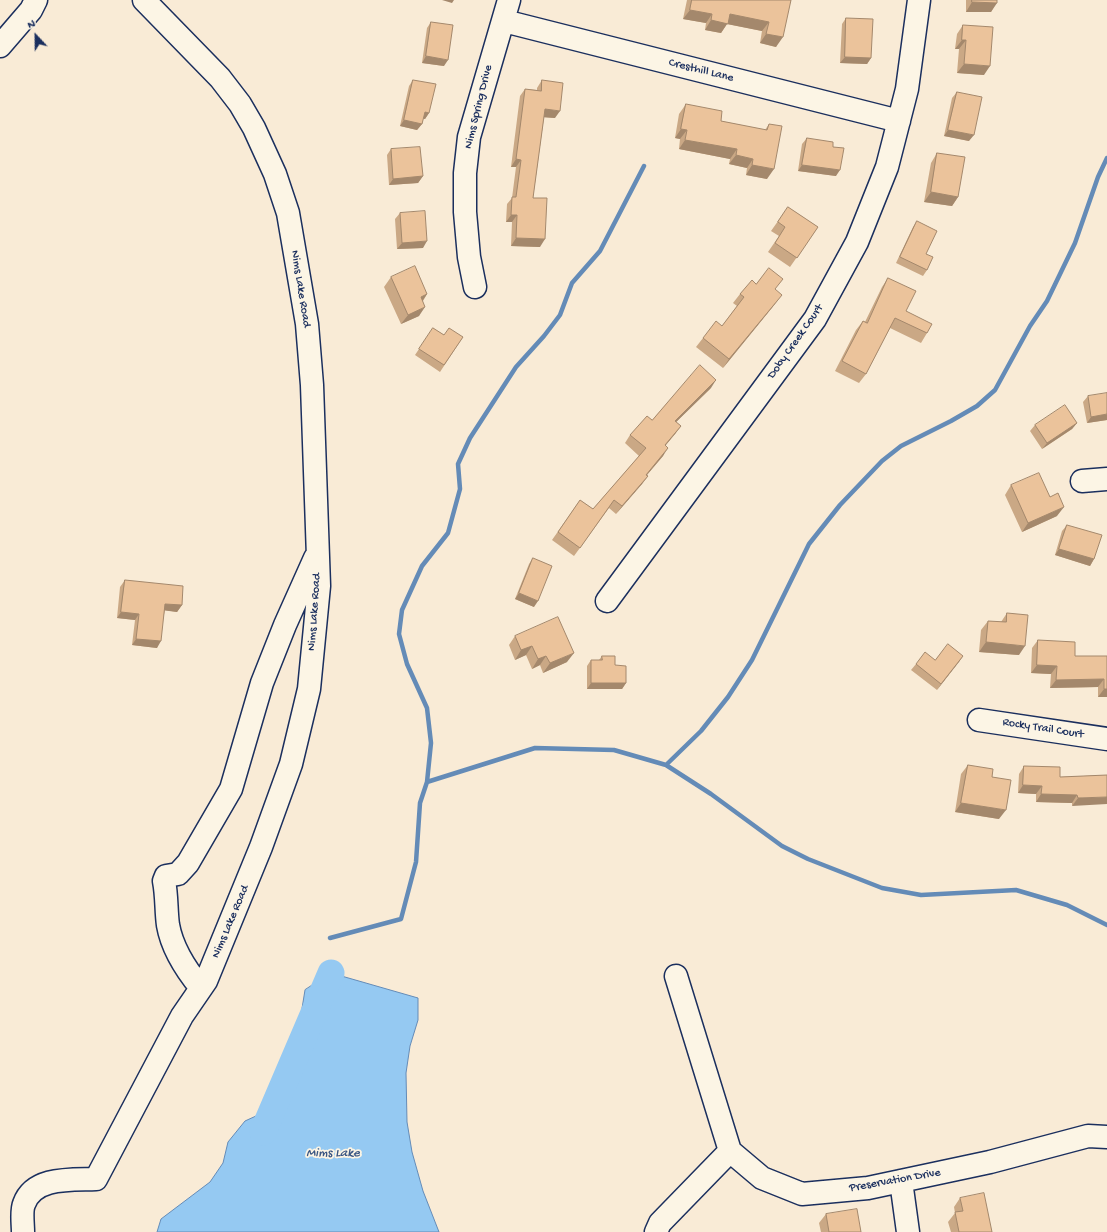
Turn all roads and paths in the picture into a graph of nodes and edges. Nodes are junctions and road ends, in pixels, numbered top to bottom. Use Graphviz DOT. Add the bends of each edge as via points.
graph roads {
  1 [pos="36,0"];
  2 [pos="144,0"];
  3 [pos="919,0"];
  4 [pos="506,10"];
  5 [pos="0,46"];
  6 [pos="899,121"];
  7 [pos="475,287"];
  8 [pos="1107,479"];
  9 [pos="1082,480"];
  10 [pos="318,553"];
  11 [pos="607,601"];
  12 [pos="979,720"];
  13 [pos="1107,739"];
  14 [pos="676,976"];
  15 [pos="201,988"];
  16 [pos="1107,1137"];
  17 [pos="730,1151"];
  18 [pos="901,1181"];
  19 [pos="23,1232"];
  20 [pos="656,1232"];
  21 [pos="908,1232"];
  1 -- 5 [label="street" via="31,10"];
  2 -- 10 [label="street, Nims Lake Road" via="220,78 240,104 275,174 288,213 307,324 315,444"];
  3 -- 6 [label="street, Doby Creek Court" via="908,89"];
  4 -- 6 [label="street, Cresthill Lane"];
  4 -- 7 [label="street, Nims Spring Drive" via="469,137 465,173 465,212"];
  6 -- 11 [label="street, Doby Creek Court" via="887,167 857,242 815,319"];
  8 -- 9 [label="street"];
  10 -- 15 [label="street, Nims Lake Road" via="319,586 309,690 291,764 238,906"];
  10 -- 15 [label="street" via="262,683 231,789 188,863 178,874 166,876 164,882 168,927 180,956"];
  12 -- 13 [label="street, Rocky Trail Court"];
  14 -- 17 [label="street"];
  15 -- 19 [label="street, Nims Lake Road" via="182,1016 96,1179 51,1183 32,1190 23,1205"];
  16 -- 18 [label="street, Preservation Drive" via="1088,1136 990,1162"];
  17 -- 18 [label="street, Preservation Drive" via="762,1178 802,1194 868,1188"];
  17 -- 20 [label="street" via="660,1223"];
  18 -- 21 [label="street"];
}
